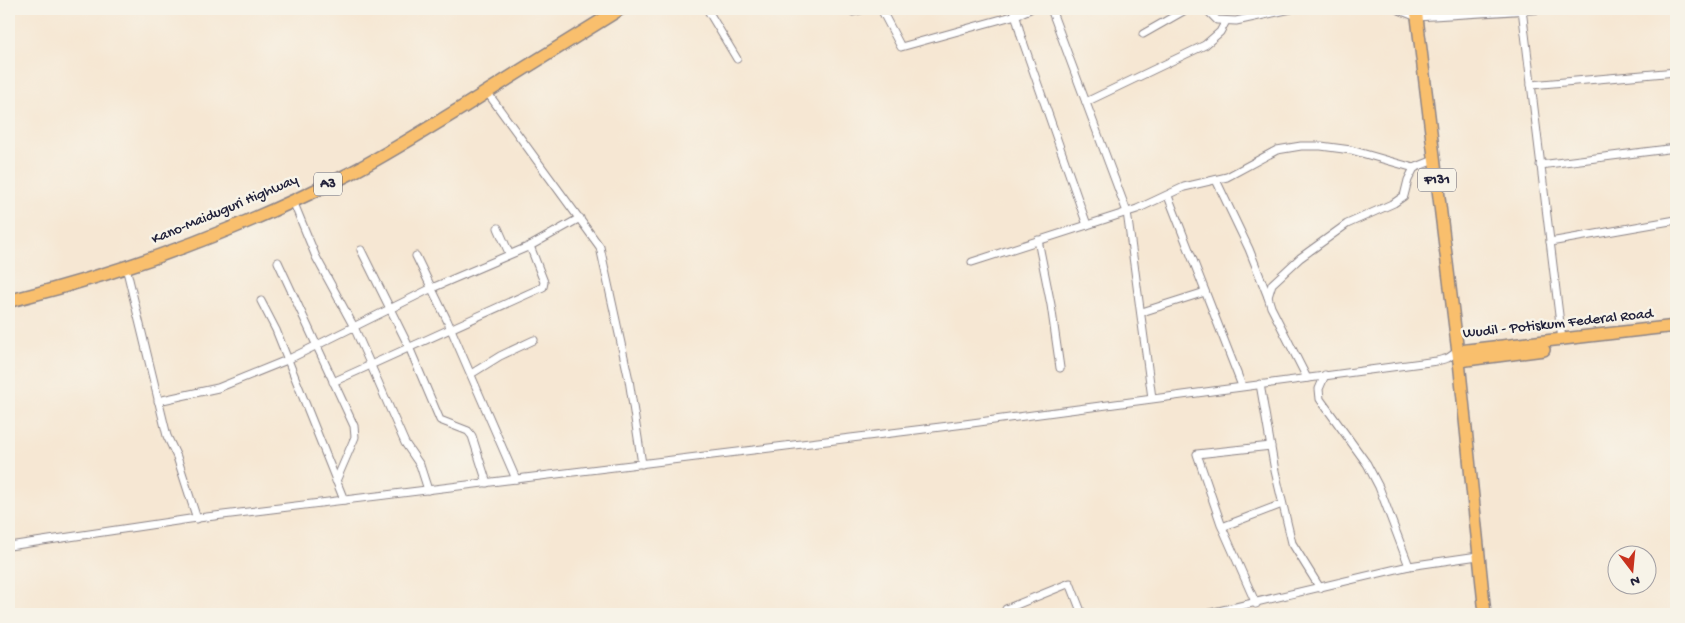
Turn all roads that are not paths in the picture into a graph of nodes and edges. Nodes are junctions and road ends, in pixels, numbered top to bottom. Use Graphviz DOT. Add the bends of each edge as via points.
graph roads {
  1 [pos="620,9"];
  2 [pos="707,9"];
  3 [pos="865,9"];
  4 [pos="881,9"];
  5 [pos="1030,9"];
  6 [pos="1051,9"];
  7 [pos="1187,9"];
  8 [pos="1206,9"];
  9 [pos="1290,9"];
  10 [pos="1397,9"];
  11 [pos="1546,9"];
  12 [pos="1522,10"];
  13 [pos="853,12"];
  14 [pos="1015,12"];
  15 [pos="1417,13"];
  16 [pos="1226,21"];
  17 [pos="1142,34"];
  18 [pos="737,59"];
  19 [pos="1676,72"];
  20 [pos="1531,85"];
  21 [pos="487,92"];
  22 [pos="1086,102"];
  23 [pos="1676,148"];
  24 [pos="1434,160"];
  25 [pos="1540,165"];
  26 [pos="1414,168"];
  27 [pos="1216,180"];
  28 [pos="1168,196"];
  29 [pos="293,201"];
  30 [pos="1127,212"];
  31 [pos="580,218"];
  32 [pos="1676,220"];
  33 [pos="1088,225"];
  34 [pos="498,228"];
  35 [pos="1038,240"];
  36 [pos="1550,242"];
  37 [pos="530,246"];
  38 [pos="361,250"];
  39 [pos="509,253"];
  40 [pos="416,256"];
  41 [pos="278,262"];
  42 [pos="972,262"];
  43 [pos="126,267"];
  44 [pos="432,288"];
  45 [pos="1205,292"];
  46 [pos="1268,297"];
  47 [pos="9,301"];
  48 [pos="261,301"];
  49 [pos="391,308"];
  50 [pos="1142,312"];
  51 [pos="1676,326"];
  52 [pos="354,327"];
  53 [pos="450,328"];
  54 [pos="1676,333"];
  55 [pos="534,340"];
  56 [pos="1562,340"];
  57 [pos="317,346"];
  58 [pos="409,347"];
  59 [pos="1458,356"];
  60 [pos="287,360"];
  61 [pos="371,366"];
  62 [pos="1060,368"];
  63 [pos="471,374"];
  64 [pos="1325,375"];
  65 [pos="1307,378"];
  66 [pos="333,382"];
  67 [pos="1260,384"];
  68 [pos="1242,386"];
  69 [pos="1152,398"];
  70 [pos="158,401"];
  71 [pos="1271,446"];
  72 [pos="642,464"];
  73 [pos="516,479"];
  74 [pos="336,481"];
  75 [pos="487,483"];
  76 [pos="428,490"];
  77 [pos="344,500"];
  78 [pos="1282,504"];
  79 [pos="197,519"];
  80 [pos="1222,527"];
  81 [pos="9,546"];
  82 [pos="1478,556"];
  83 [pos="1409,566"];
  84 [pos="1320,588"];
  85 [pos="1256,604"];
  86 [pos="1006,608"];
  87 [pos="1082,614"];
  88 [pos="1206,614"];
  89 [pos="1485,614"];
  1 -- 21 [label="highway, Kano-Maiduguri Highway / A3"];
  2 -- 18 [label="street"];
  3 -- 13 [label="street"];
  4 -- 14 [label="street" via="901,47"];
  5 -- 14 [label="street"];
  6 -- 22 [label="street"];
  7 -- 17 [label="street"];
  8 -- 16 [label="street" via="1218,20"];
  9 -- 16 [label="street"];
  10 -- 15 [label="street"];
  11 -- 12 [label="street"];
  12 -- 15 [label="street"];
  12 -- 20 [label="street"];
  14 -- 33 [label="street" via="1020,36"];
  15 -- 24 [label="main road, Wudil - Potiskum Federal Road / F131"];
  16 -- 22 [label="street" via="1220,32 1205,45"];
  19 -- 20 [label="street"];
  20 -- 25 [label="street"];
  21 -- 29 [label="highway, Kano-Maiduguri Highway / A3" via="397,147"];
  21 -- 31 [label="street"];
  22 -- 30 [label="street"];
  23 -- 25 [label="street"];
  24 -- 26 [label="street"];
  24 -- 59 [label="main road, Wudil - Potiskum Federal Road / F131"];
  25 -- 36 [label="street"];
  26 -- 27 [label="street" via="1351,150 1301,146 1277,150"];
  26 -- 46 [label="street" via="1404,196 1347,224 1300,258 1272,284"];
  27 -- 28 [label="street" via="1184,187"];
  27 -- 46 [label="street"];
  28 -- 30 [label="street"];
  28 -- 45 [label="street"];
  29 -- 43 [label="highway, Kano-Maiduguri Highway / A3"];
  29 -- 52 [label="street" via="316,257"];
  30 -- 33 [label="street"];
  30 -- 50 [label="street"];
  31 -- 37 [label="street"];
  31 -- 72 [label="street" via="600,247 630,380"];
  32 -- 36 [label="street"];
  33 -- 35 [label="street"];
  34 -- 39 [label="street"];
  35 -- 42 [label="street"];
  35 -- 62 [label="street"];
  36 -- 56 [label="street"];
  37 -- 39 [label="street"];
  37 -- 53 [label="street" via="543,287"];
  38 -- 49 [label="street"];
  39 -- 44 [label="street"];
  40 -- 44 [label="street"];
  41 -- 57 [label="street"];
  43 -- 47 [label="highway, Kano-Maiduguri Highway / A3"];
  43 -- 70 [label="street"];
  44 -- 49 [label="street"];
  44 -- 53 [label="street"];
  45 -- 50 [label="street"];
  45 -- 68 [label="street"];
  46 -- 65 [label="street"];
  48 -- 60 [label="street"];
  49 -- 52 [label="street"];
  49 -- 58 [label="street"];
  50 -- 69 [label="street"];
  51 -- 56 [label="main road, Wudil - Potiskum Federal Road"];
  52 -- 57 [label="street"];
  52 -- 61 [label="street"];
  53 -- 58 [label="street"];
  53 -- 63 [label="street"];
  54 -- 59 [label="main road, Wudil - Potiskum Federal Road"];
  55 -- 63 [label="street"];
  56 -- 59 [label="main road, Wudil - Potiskum Federal Road"];
  57 -- 60 [label="street"];
  57 -- 66 [label="street"];
  58 -- 61 [label="street"];
  58 -- 75 [label="street" via="440,420 468,431 472,436"];
  59 -- 64 [label="street"];
  59 -- 82 [label="main road"];
  60 -- 70 [label="street" via="218,388"];
  60 -- 74 [label="street"];
  61 -- 66 [label="street"];
  61 -- 76 [label="street" via="405,443 420,465"];
  63 -- 73 [label="street"];
  64 -- 65 [label="street"];
  64 -- 83 [label="street" via="1319,389 1320,399 1367,464"];
  65 -- 67 [label="street"];
  66 -- 74 [label="street" via="355,432"];
  67 -- 68 [label="street"];
  67 -- 71 [label="street"];
  68 -- 69 [label="street"];
  69 -- 72 [label="street"];
  70 -- 79 [label="street"];
  71 -- 78 [label="street"];
  71 -- 80 [label="street" via="1197,454"];
  72 -- 73 [label="street"];
  73 -- 75 [label="street"];
  74 -- 77 [label="street"];
  75 -- 76 [label="street"];
  76 -- 77 [label="street"];
  77 -- 79 [label="street"];
  78 -- 80 [label="street"];
  78 -- 84 [label="street" via="1292,543"];
  79 -- 81 [label="street"];
  80 -- 85 [label="street"];
  82 -- 83 [label="street"];
  82 -- 89 [label="main road"];
  83 -- 84 [label="street"];
  84 -- 85 [label="street"];
  85 -- 88 [label="street"];
  86 -- 87 [label="street" via="1070,584"];
}
